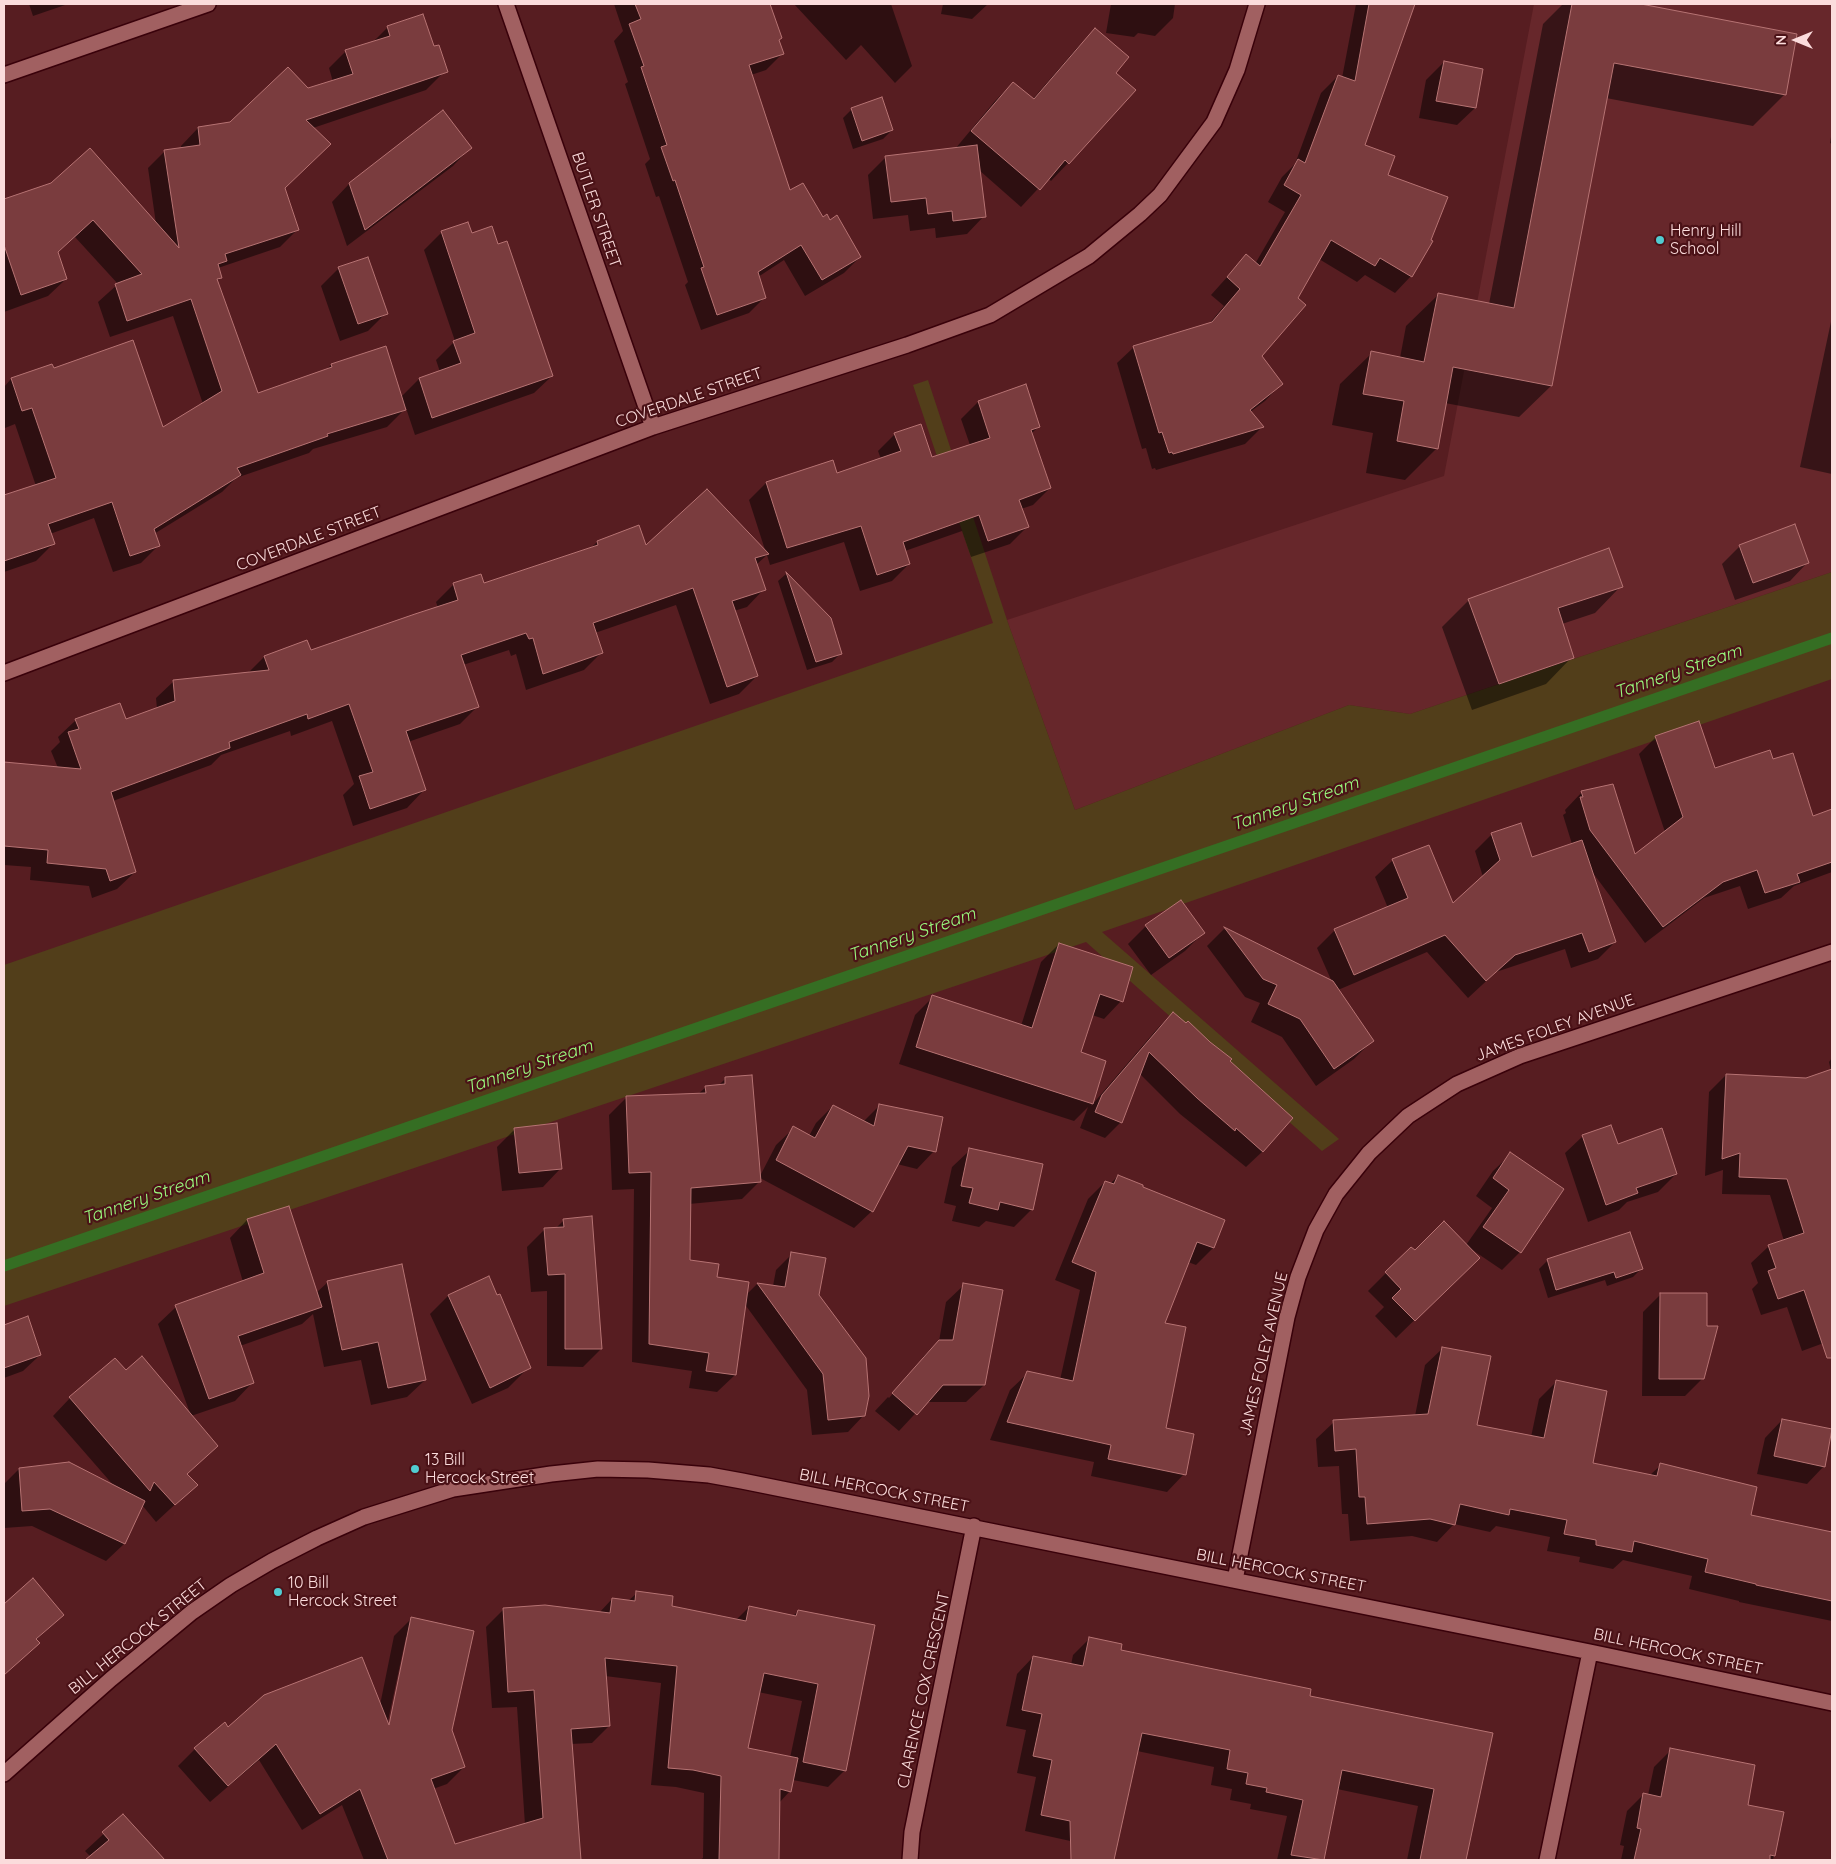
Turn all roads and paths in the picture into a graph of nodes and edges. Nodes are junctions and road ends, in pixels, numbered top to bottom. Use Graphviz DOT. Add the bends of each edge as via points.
graph roads {
  1 [pos="208,4"];
  2 [pos="506,4"];
  3 [pos="1257,4"];
  4 [pos="4,75"];
  5 [pos="653,427"];
  6 [pos="4,673"];
  7 [pos="1832,952"];
  8 [pos="974,1526"];
  9 [pos="1235,1580"];
  10 [pos="1590,1652"];
  11 [pos="1832,1703"];
  12 [pos="4,1774"];
  13 [pos="910,1860"];
  14 [pos="1547,1860"];
  1 -- 4 [label="street"];
  2 -- 5 [label="street, BUTLER STREET"];
  3 -- 5 [label="street, COVERDALE STREET" via="1237,70 1214,122 1160,194 1089,256 990,315"];
  5 -- 6 [label="street, COVERDALE STREET"];
  7 -- 9 [label="street, JAMES FOLEY AVENUE" via="1520,1056 1456,1084 1408,1116 1370,1153 1336,1194 1316,1230 1298,1278 1287,1317"];
  8 -- 9 [label="street, BILL HERCOCK STREET"];
  8 -- 12 [label="street, BILL HERCOCK STREET" via="709,1475 648,1470 598,1469 452,1489 364,1517 272,1561 231,1585 111,1679"];
  8 -- 13 [label="street, CLARENCE COX CRESCENT" via="912,1832"];
  9 -- 10 [label="street, BILL HERCOCK STREET"];
  10 -- 11 [label="street, BILL HERCOCK STREET"];
  10 -- 14 [label="street"];
}
